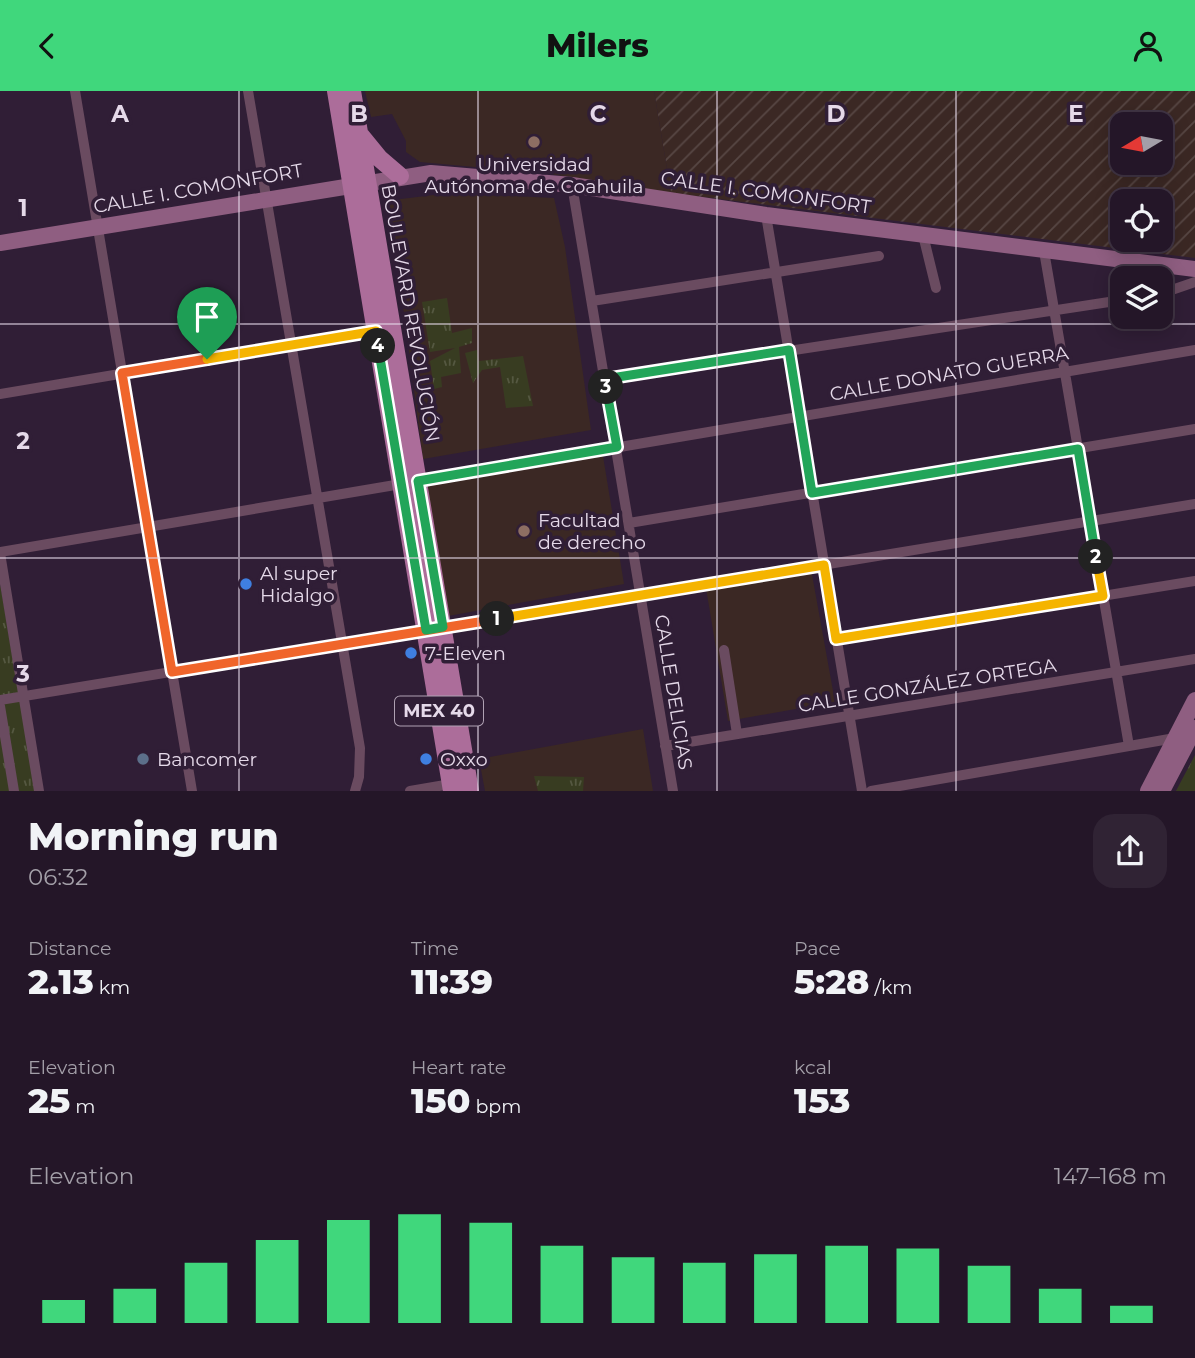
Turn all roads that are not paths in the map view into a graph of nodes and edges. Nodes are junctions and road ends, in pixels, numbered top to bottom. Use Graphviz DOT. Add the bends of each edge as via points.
graph roads {
  1 [pos="75,91"];
  2 [pos="248,91"];
  3 [pos="336,91"];
  4 [pos="352,91"];
  5 [pos="359,134"];
  6 [pos="400,176"];
  7 [pos="359,182"];
  8 [pos="572,185"];
  9 [pos="267,198"];
  10 [pos="766,215"];
  11 [pos="98,227"];
  12 [pos="923,235"];
  13 [pos="0,243"];
  14 [pos="1044,251"];
  15 [pos="879,256"];
  16 [pos="1195,269"];
  17 [pos="776,272"];
  18 [pos="1195,282"];
  19 [pos="936,288"];
  20 [pos="1173,290"];
  21 [pos="592,301"];
  22 [pos="1110,302"];
  23 [pos="1054,310"];
  24 [pos="376,331"];
  25 [pos="292,345"];
  26 [pos="789,350"];
  27 [pos="1195,350"];
  28 [pos="1065,372"];
  29 [pos="122,373"];
  30 [pos="605,379"];
  31 [pos="0,394"];
  32 [pos="800,416"];
  33 [pos="1195,429"];
  34 [pos="617,447"];
  35 [pos="1078,449"];
  36 [pos="410,482"];
  37 [pos="812,493"];
  38 [pos="317,498"];
  39 [pos="1195,504"];
  40 [pos="1090,521"];
  41 [pos="629,523"];
  42 [pos="148,526"];
  43 [pos="0,552"];
  44 [pos="824,565"];
  45 [pos="1195,581"];
  46 [pos="640,595"];
  47 [pos="1103,596"];
  48 [pos="434,629"];
  49 [pos="836,639"];
  50 [pos="342,644"];
  51 [pos="724,650"];
  52 [pos="1195,659"];
  53 [pos="172,672"];
  54 [pos="1116,672"];
  55 [pos="23,696"];
  56 [pos="0,700"];
  57 [pos="1195,700"];
  58 [pos="0,706"];
  59 [pos="849,716"];
  60 [pos="1195,728"];
  61 [pos="737,734"];
  62 [pos="1175,738"];
  63 [pos="665,746"];
  64 [pos="1129,746"];
  65 [pos="452,787"];
  66 [pos="14,791"];
  67 [pos="39,791"];
  68 [pos="192,791"];
  69 [pos="355,791"];
  70 [pos="413,791"];
  71 [pos="470,791"];
  72 [pos="673,791"];
  73 [pos="862,791"];
  74 [pos="871,791"];
  75 [pos="1147,791"];
  76 [pos="1163,791"];
  1 -- 11 [label="street"];
  2 -- 9 [label="street"];
  3 -- 7 [label="main road, MEX 40"];
  4 -- 5 [label="main road, BOULEVARD REVOLUCIÓN / MEX 40"];
  5 -- 6 [label="main road"];
  5 -- 7 [label="main road, BOULEVARD REVOLUCIÓN / MEX 40"];
  6 -- 7 [label="main road, CALLE I. COMONFORT"];
  6 -- 8 [label="main road, CALLE I. COMONFORT" via="469,174"];
  7 -- 9 [label="main road, CALLE I. COMONFORT"];
  7 -- 24 [label="main road, MEX 40"];
  7 -- 36 [label="main road, BOULEVARD REVOLUCIÓN / MEX 40"];
  8 -- 10 [label="main road, CALLE I. COMONFORT"];
  8 -- 21 [label="street, CALLE DELICIAS"];
  9 -- 11 [label="main road, CALLE I. COMONFORT"];
  9 -- 25 [label="street"];
  10 -- 12 [label="main road, CALLE I. COMONFORT"];
  10 -- 17 [label="street"];
  11 -- 13 [label="main road, CALLE I. COMONFORT"];
  11 -- 29 [label="street"];
  12 -- 14 [label="main road, CALLE I. COMONFORT"];
  12 -- 19 [label="street"];
  14 -- 16 [label="main road, CALLE I. COMONFORT"];
  14 -- 23 [label="street"];
  15 -- 17 [label="street"];
  17 -- 21 [label="street"];
  17 -- 26 [label="street"];
  18 -- 20 [label="street"];
  21 -- 30 [label="street, CALLE DELICIAS"];
  22 -- 23 [label="street"];
  23 -- 26 [label="street"];
  23 -- 28 [label="street"];
  24 -- 25 [label="street"];
  24 -- 36 [label="main road, MEX 40"];
  25 -- 29 [label="street"];
  25 -- 38 [label="street"];
  26 -- 30 [label="street"];
  26 -- 32 [label="street"];
  27 -- 28 [label="street, CALLE DONATO GUERRA"];
  28 -- 32 [label="street, CALLE DONATO GUERRA"];
  28 -- 35 [label="street"];
  29 -- 31 [label="street"];
  29 -- 42 [label="street"];
  30 -- 34 [label="street, CALLE DELICIAS"];
  32 -- 34 [label="street, CALLE DONATO GUERRA"];
  32 -- 37 [label="street"];
  33 -- 35 [label="street"];
  34 -- 36 [label="street, CALLE DONATO GUERRA"];
  34 -- 41 [label="street, CALLE DELICIAS"];
  35 -- 37 [label="street"];
  35 -- 40 [label="street"];
  36 -- 38 [label="street, CALLE DONATO GUERRA"];
  36 -- 48 [label="main road, MEX 40"];
  37 -- 41 [label="street"];
  37 -- 44 [label="street"];
  38 -- 42 [label="street, CALLE DONATO GUERRA"];
  38 -- 50 [label="street"];
  39 -- 40 [label="street"];
  40 -- 44 [label="street"];
  40 -- 47 [label="street"];
  41 -- 46 [label="street, CALLE DELICIAS"];
  42 -- 43 [label="street, CALLE DONATO GUERRA"];
  42 -- 53 [label="street"];
  43 -- 55 [label="street"];
  44 -- 46 [label="street"];
  44 -- 49 [label="street"];
  45 -- 47 [label="street"];
  46 -- 48 [label="street"];
  46 -- 63 [label="street, CALLE DELICIAS"];
  47 -- 49 [label="street"];
  47 -- 54 [label="street"];
  48 -- 50 [label="street"];
  48 -- 65 [label="main road, MEX 40"];
  48 -- 71 [label="main road, MEX 40"];
  49 -- 59 [label="street"];
  50 -- 53 [label="street"];
  50 -- 69 [label="street" via="360,748"];
  51 -- 61 [label="street"];
  52 -- 54 [label="street, CALLE GONZÁLEZ ORTEGA"];
  53 -- 55 [label="street"];
  53 -- 68 [label="street"];
  54 -- 59 [label="street, CALLE GONZÁLEZ ORTEGA"];
  54 -- 64 [label="street"];
  55 -- 56 [label="street"];
  55 -- 67 [label="street"];
  57 -- 62 [label="main road"];
  58 -- 66 [label="street"];
  59 -- 61 [label="street, CALLE GONZÁLEZ ORTEGA"];
  59 -- 73 [label="street"];
  60 -- 76 [label="main road"];
  61 -- 63 [label="street, CALLE GONZÁLEZ ORTEGA"];
  62 -- 64 [label="street"];
  62 -- 75 [label="main road"];
  63 -- 72 [label="street, CALLE DELICIAS"];
  64 -- 74 [label="street"];
  65 -- 70 [label="street"];
}
